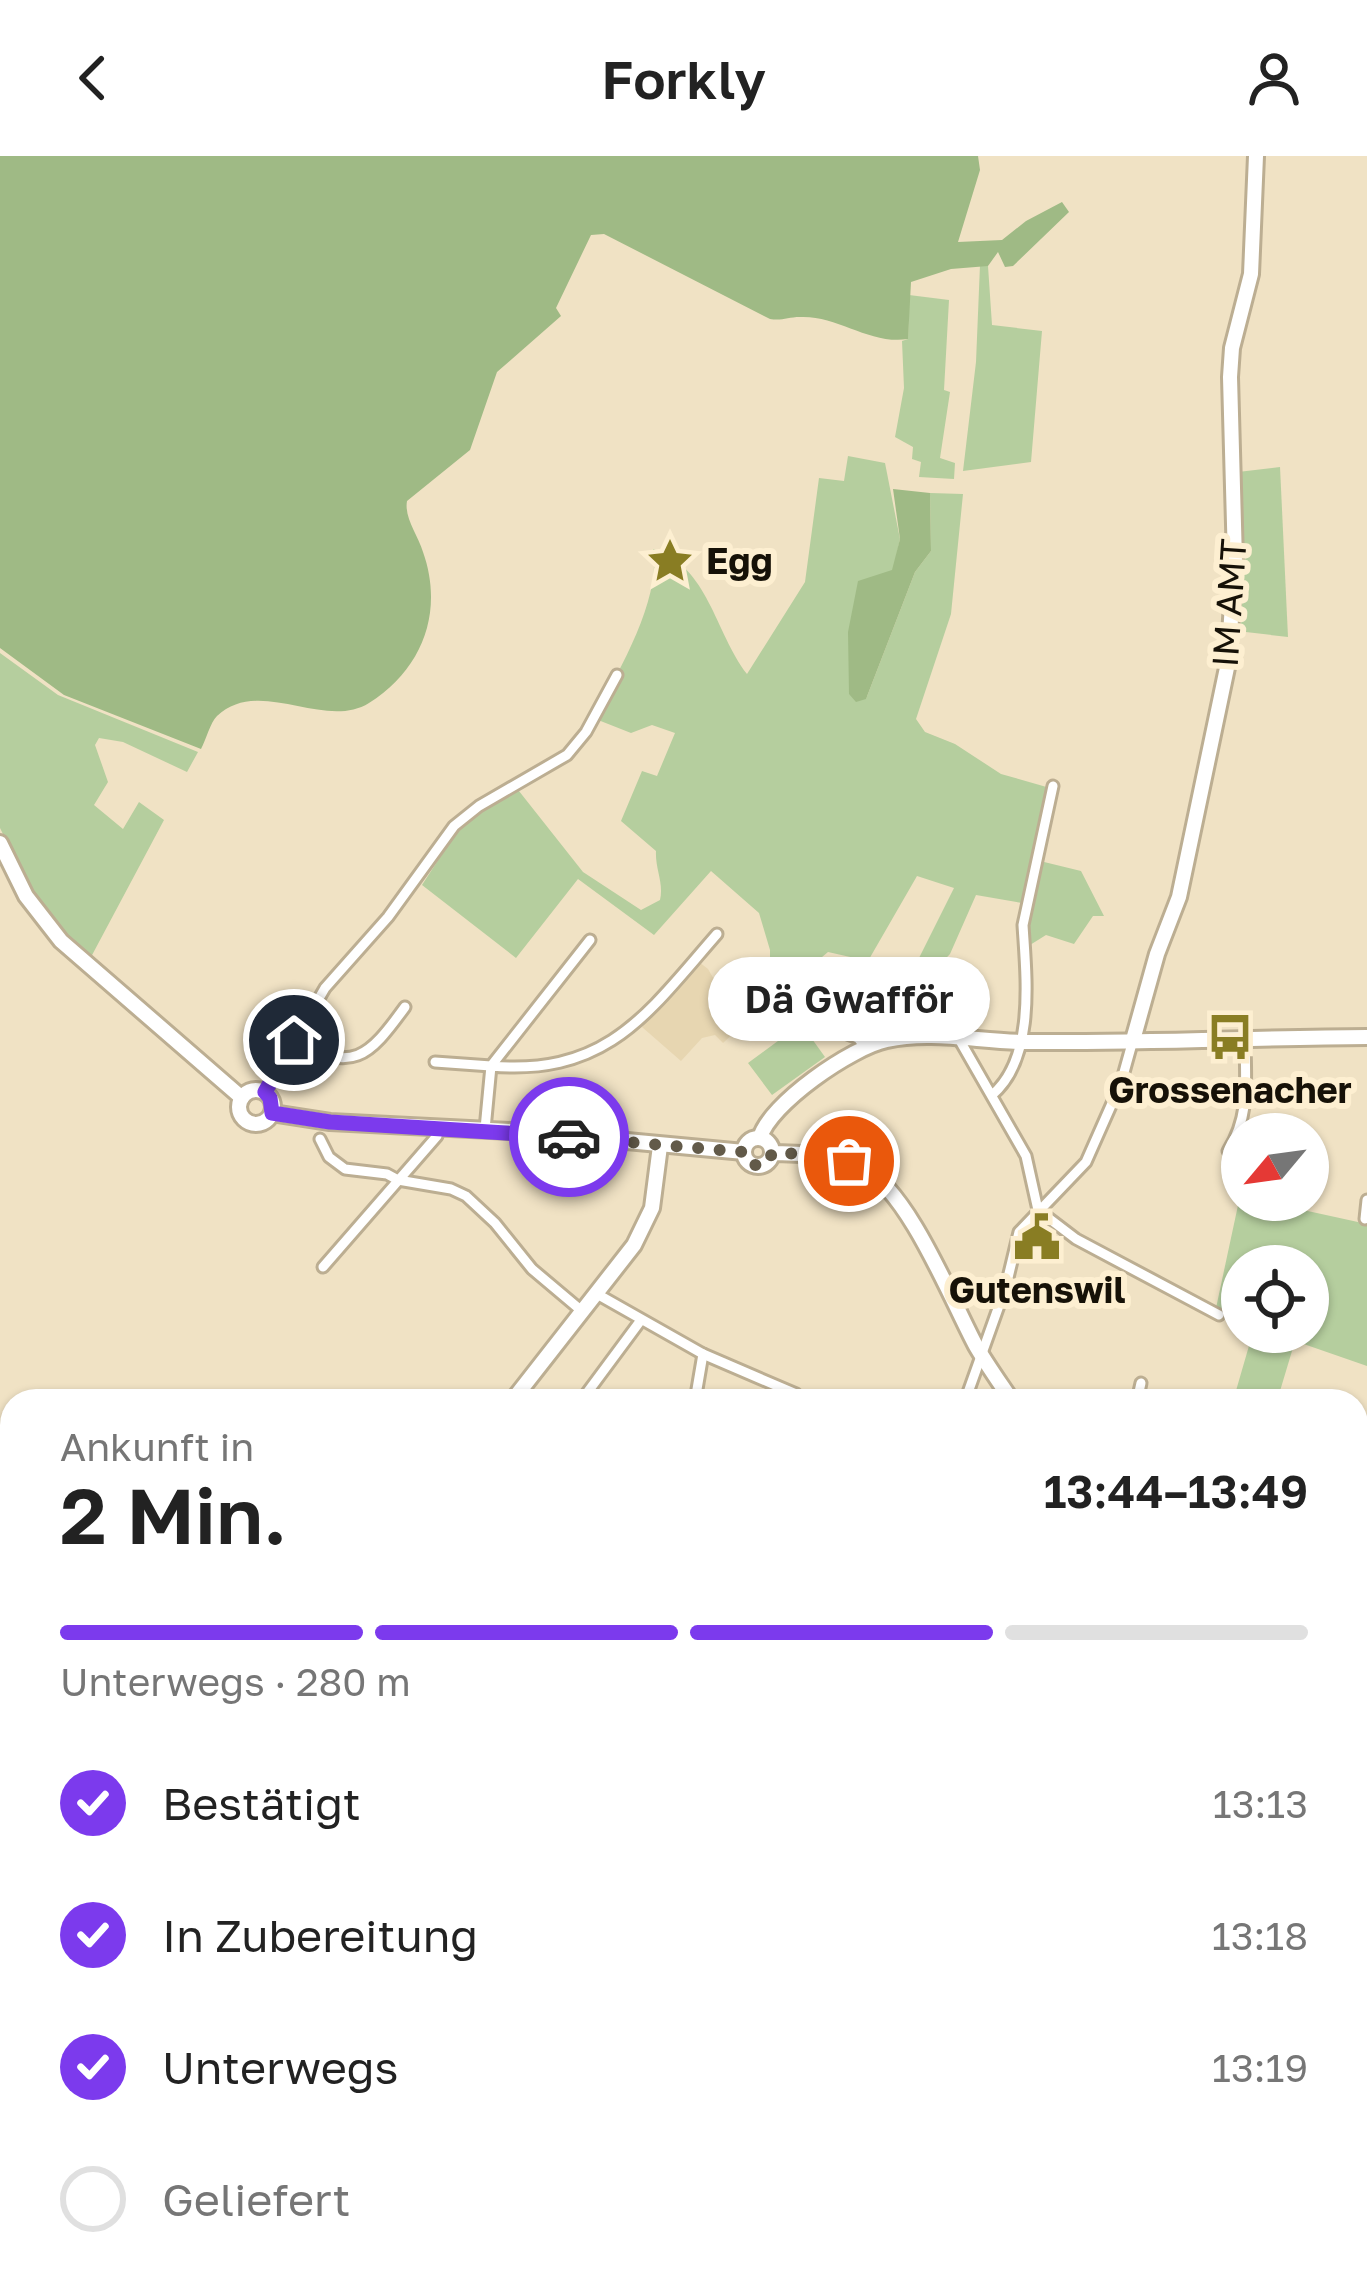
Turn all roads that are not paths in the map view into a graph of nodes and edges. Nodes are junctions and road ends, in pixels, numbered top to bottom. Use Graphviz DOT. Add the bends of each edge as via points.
graph roads {
  1 [pos="1256,156"];
  2 [pos="617,675"];
  3 [pos="1053,786"];
  4 [pos="0,842"];
  5 [pos="717,934"];
  6 [pos="590,940"];
  7 [pos="404,1007"];
  8 [pos="818,1023"];
  9 [pos="1367,1037"];
  10 [pos="1245,1038"];
  11 [pos="294,1040"];
  12 [pos="1133,1040"];
  13 [pos="1020,1045"];
  14 [pos="962,1046"];
  15 [pos="865,1047"];
  16 [pos="436,1062"];
  17 [pos="491,1066"];
  18 [pos="265,1092"];
  19 [pos="992,1094"];
  20 [pos="242,1098"];
  21 [pos="272,1113"];
  22 [pos="1243,1113"];
  23 [pos="439,1126"];
  24 [pos="485,1129"];
  25 [pos="760,1138"];
  26 [pos="320,1139"];
  27 [pos="660,1146"];
  28 [pos="744,1152"];
  29 [pos="772,1153"];
  30 [pos="398,1180"];
  31 [pos="1367,1200"];
  32 [pos="1038,1210"];
  33 [pos="1365,1220"];
  34 [pos="323,1267"];
  35 [pos="597,1294"];
  36 [pos="584,1312"];
  37 [pos="1219,1315"];
  38 [pos="641,1320"];
  39 [pos="703,1354"];
  40 [pos="980,1354"];
  41 [pos="1141,1383"];
  42 [pos="522,1389"];
  43 [pos="589,1389"];
  44 [pos="697,1389"];
  45 [pos="784,1389"];
  46 [pos="969,1389"];
  47 [pos="1004,1389"];
  48 [pos="1140,1389"];
  1 -- 12 [label="main road, IM AMT" via="1251,274 1230,376 1230,648 1179,897"];
  2 -- 11 [label="street" via="567,755 454,826 325,988"];
  3 -- 13 [label="street" via="1023,925"];
  4 -- 20 [label="main road" via="50,929"];
  5 -- 17 [label="street" via="620,1038 558,1064"];
  6 -- 17 [label="street"];
  7 -- 11 [label="street" via="354,1057 329,1058"];
  8 -- 15 [label="street"];
  9 -- 10 [label="main road"];
  10 -- 12 [label="main road"];
  10 -- 22 [label="street"];
  11 -- 18 [label="street"];
  12 -- 13 [label="main road"];
  12 -- 32 [label="street" via="1093,1150"];
  13 -- 14 [label="main road"];
  13 -- 19 [label="street" via="1007,1080"];
  14 -- 15 [label="main road" via="897,1038"];
  14 -- 19 [label="street"];
  15 -- 25 [label="main road" via="772,1113"];
  16 -- 17 [label="street"];
  17 -- 24 [label="street"];
  18 -- 20 [label="main road"];
  18 -- 21 [label="main road"];
  19 -- 32 [label="street" via="1031,1167"];
  20 -- 21 [label="main road" via="240,1111 250,1122"];
  21 -- 23 [label="main road"];
  23 -- 24 [label="main road"];
  23 -- 30 [label="street"];
  24 -- 27 [label="main road"];
  25 -- 28 [label="main road"];
  25 -- 29 [label="main road"];
  26 -- 30 [label="street" via="345,1169"];
  27 -- 28 [label="main road"];
  27 -- 35 [label="main road" via="652,1208"];
  28 -- 29 [label="main road" via="758,1166"];
  29 -- 40 [label="main road" via="840,1159 889,1187"];
  30 -- 34 [label="street"];
  30 -- 36 [label="street" via="471,1200 532,1269"];
  31 -- 33 [label="street"];
  32 -- 37 [label="street" via="1076,1239"];
  32 -- 40 [label="street" via="1019,1232"];
  35 -- 36 [label="main road"];
  35 -- 38 [label="street"];
  36 -- 42 [label="main road"];
  38 -- 39 [label="street"];
  38 -- 43 [label="street"];
  39 -- 44 [label="street"];
  39 -- 45 [label="street"];
  40 -- 46 [label="street"];
  40 -- 47 [label="main road"];
  41 -- 48 [label="street"];
}
